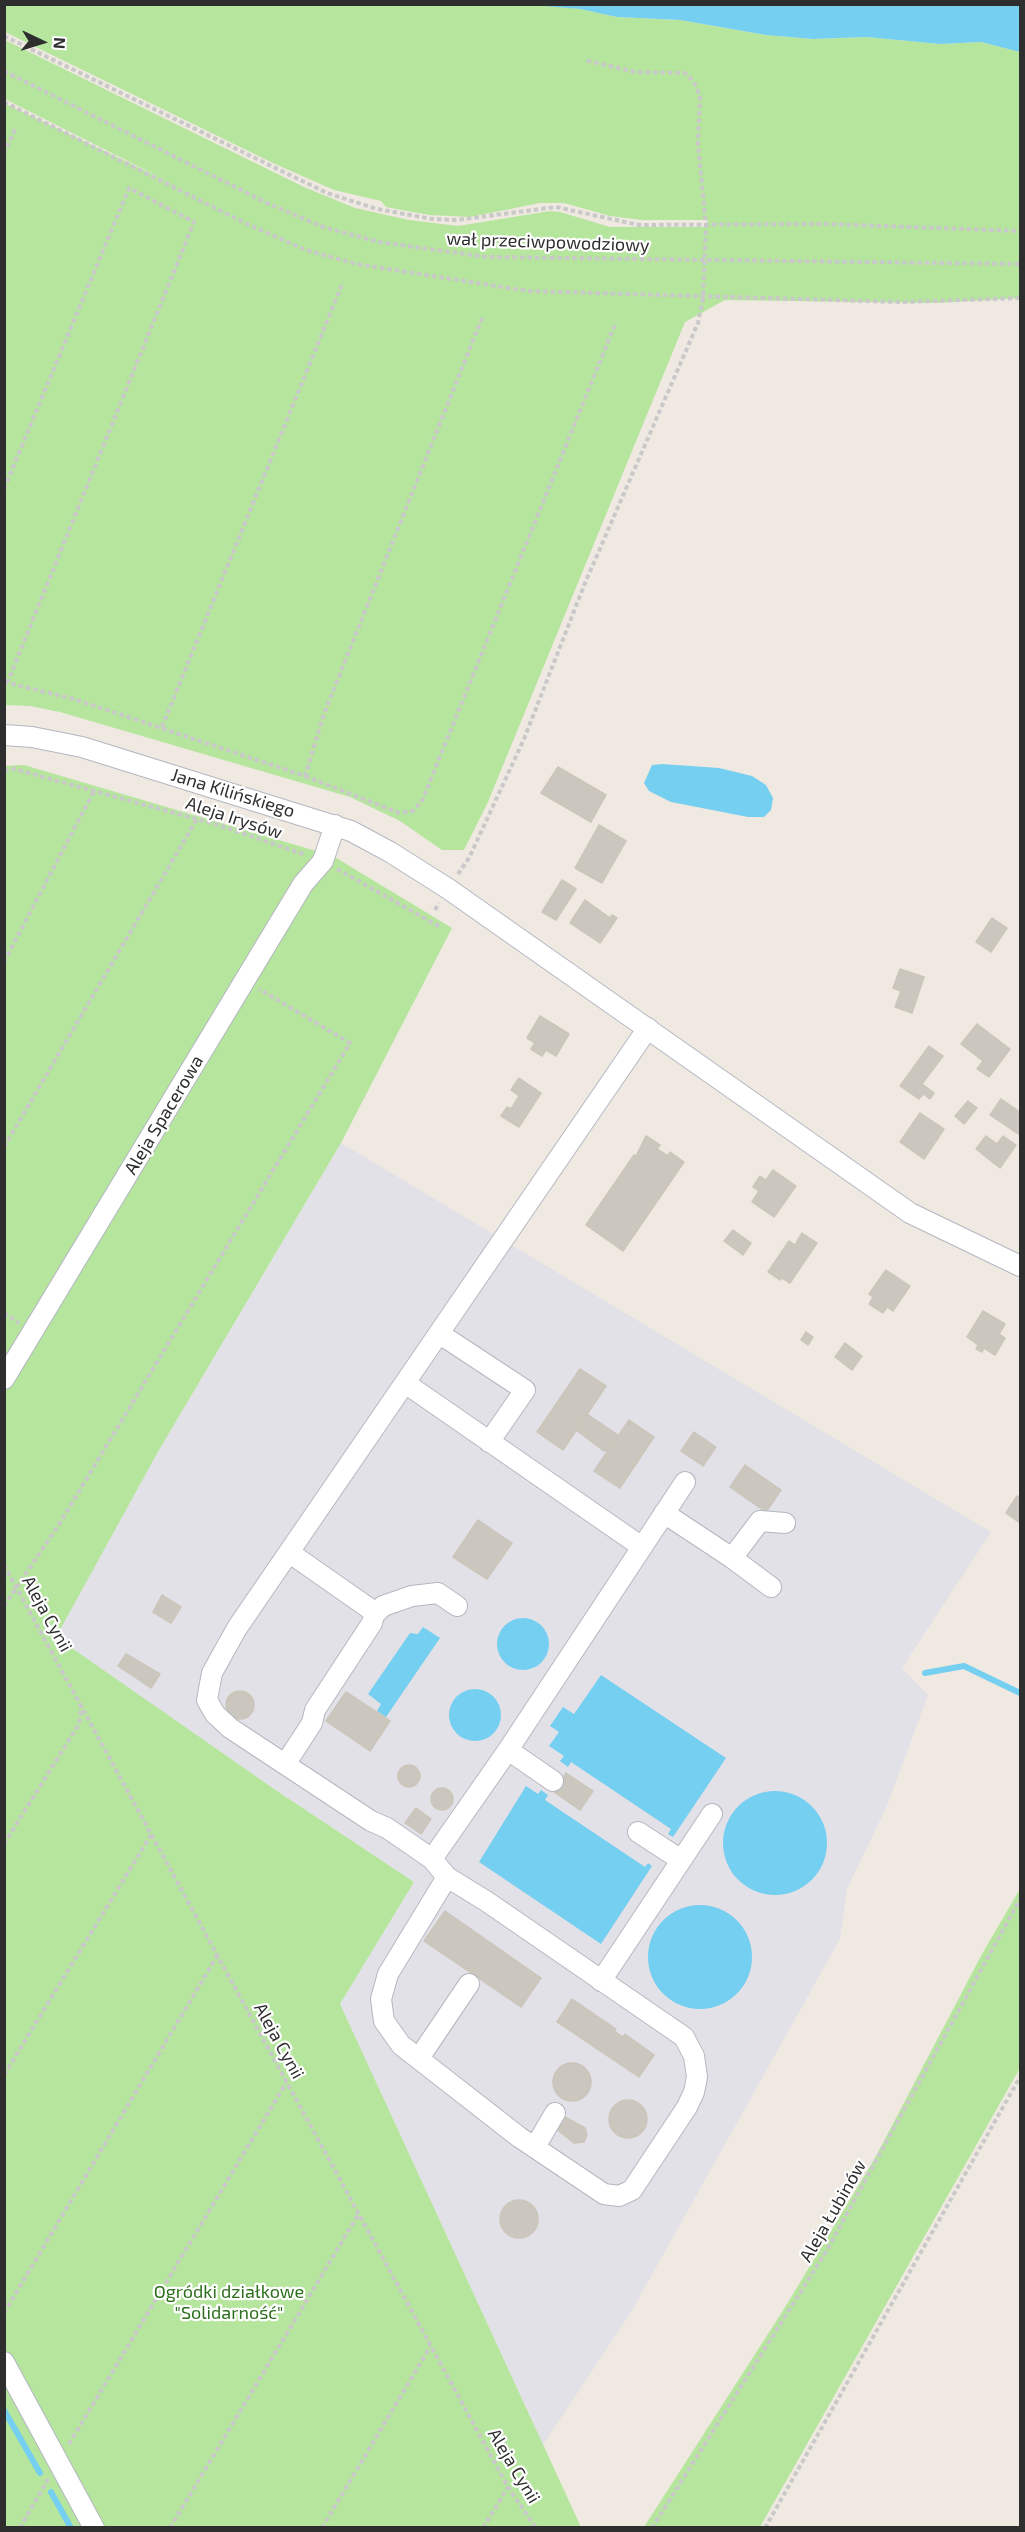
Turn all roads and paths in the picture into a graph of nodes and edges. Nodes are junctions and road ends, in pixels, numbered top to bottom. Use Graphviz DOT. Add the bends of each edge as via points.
graph roads {
  1 [pos="4,36"];
  2 [pos="585,60"];
  3 [pos="4,71"];
  4 [pos="4,102"];
  5 [pos="15,129"];
  6 [pos="4,154"];
  7 [pos="706,223"];
  8 [pos="1020,231"];
  9 [pos="704,260"];
  10 [pos="1020,264"];
  11 [pos="343,282"];
  12 [pos="703,298"];
  13 [pos="1020,298"];
  14 [pos="482,318"];
  15 [pos="616,322"];
  16 [pos="4,489"];
  17 [pos="6,682"];
  18 [pos="162,727"];
  19 [pos="4,735"];
  20 [pos="4,771"];
  21 [pos="305,776"];
  22 [pos="94,791"];
  23 [pos="197,819"];
  24 [pos="335,825"];
  25 [pos="325,858"];
  26 [pos="447,888"];
  27 [pos="441,928"];
  28 [pos="4,962"];
  29 [pos="246,981"];
  30 [pos="648,1028"];
  31 [pos="4,1147"];
  32 [pos="1020,1266"];
  33 [pos="440,1334"];
  34 [pos="4,1379"];
  35 [pos="405,1383"];
  36 [pos="489,1442"];
  37 [pos="685,1482"];
  38 [pos="664,1513"];
  39 [pos="785,1523"];
  40 [pos="642,1547"];
  41 [pos="290,1553"];
  42 [pos="732,1558"];
  43 [pos="4,1565"];
  44 [pos="16,1586"];
  45 [pos="771,1587"];
  46 [pos="4,1606"];
  47 [pos="458,1606"];
  48 [pos="374,1615"];
  49 [pos="82,1706"];
  50 [pos="508,1750"];
  51 [pos="286,1763"];
  52 [pos="553,1781"];
  53 [pos="712,1814"];
  54 [pos="638,1832"];
  55 [pos="151,1834"];
  56 [pos="4,1844"];
  57 [pos="432,1859"];
  58 [pos="681,1860"];
  59 [pos="447,1877"];
  60 [pos="1020,1899"];
  61 [pos="217,1955"];
  62 [pos="601,1981"];
  63 [pos="469,1984"];
  64 [pos="419,2058"];
  65 [pos="4,2076"];
  66 [pos="1020,2077"];
  67 [pos="286,2082"];
  68 [pos="555,2113"];
  69 [pos="535,2147"];
  70 [pos="358,2215"];
  71 [pos="4,2313"];
  72 [pos="431,2347"];
  73 [pos="4,2362"];
  74 [pos="59,2462"];
  75 [pos="508,2487"];
  76 [pos="20,2528"];
  77 [pos="94,2528"];
  78 [pos="170,2528"];
  79 [pos="321,2528"];
  80 [pos="483,2528"];
  81 [pos="536,2528"];
  82 [pos="652,2528"];
  83 [pos="765,2528"];
  1 -- 7 [label="path" via="327,193 376,209 457,220 556,207 639,225"];
  2 -- 7 [label="path" via="635,72 685,73 694,82 700,96 698,144"];
  3 -- 9 [label="path, wał przeciwpowodziowy" via="267,203 323,227 379,242 487,257"];
  4 -- 12 [label="path" via="306,250 356,264 528,291"];
  5 -- 6 [label="path"];
  7 -- 8 [label="path"];
  7 -- 9 [label="path"];
  9 -- 10 [label="path, wał przeciwpowodziowy"];
  9 -- 12 [label="path"];
  11 -- 18 [label="path"];
  12 -- 13 [label="path" via="900,302"];
  12 -- 26 [label="path" via="698,323 585,583 524,739 469,858"];
  14 -- 21 [label="path" via="328,703"];
  15 -- 21 [label="path" via="422,801 413,811 399,813"];
  16 -- 17 [label="path" via="129,188 194,222"];
  17 -- 18 [label="path"];
  18 -- 21 [label="path"];
  19 -- 24 [label="street, Jana Kilińskiego" via="82,747"];
  20 -- 22 [label="path, Aleja Irysów" via="14,770"];
  22 -- 23 [label="path, Aleja Irysów"];
  22 -- 28 [label="path"];
  23 -- 25 [label="path, Aleja Irysów"];
  23 -- 31 [label="path"];
  24 -- 25 [label="street"];
  24 -- 26 [label="street, Jana Kilińskiego" via="390,852"];
  25 -- 27 [label="path, Aleja Irysów"];
  25 -- 29 [label="street, Aleja Spacerowa" via="303,884"];
  26 -- 30 [label="street, Jana Kilińskiego"];
  29 -- 34 [label="street, Aleja Spacerowa"];
  29 -- 44 [label="path" via="350,1043 58,1526"];
  30 -- 32 [label="street, Jana Kilińskiego" via="910,1213"];
  30 -- 33 [label="street"];
  33 -- 35 [label="street"];
  33 -- 36 [label="street" via="525,1390"];
  35 -- 36 [label="street"];
  35 -- 41 [label="street"];
  36 -- 40 [label="street"];
  37 -- 38 [label="street"];
  38 -- 40 [label="street"];
  38 -- 42 [label="street"];
  39 -- 42 [label="street" via="760,1521"];
  40 -- 50 [label="street" via="544,1710"];
  41 -- 48 [label="street"];
  41 -- 51 [label="street" via="237,1628 212,1673 207,1700 230,1728"];
  42 -- 45 [label="street"];
  43 -- 44 [label="path, Aleja Cynii"];
  44 -- 46 [label="path"];
  44 -- 49 [label="path, Aleja Cynii"];
  47 -- 48 [label="street" via="438,1593 412,1596 383,1606"];
  48 -- 51 [label="street"];
  49 -- 55 [label="path, Aleja Cynii"];
  49 -- 56 [label="path" via="79,1724"];
  50 -- 52 [label="street"];
  50 -- 57 [label="street"];
  51 -- 57 [label="street"];
  53 -- 58 [label="street"];
  54 -- 58 [label="street"];
  55 -- 61 [label="path, Aleja Cynii"];
  55 -- 65 [label="path"];
  57 -- 59 [label="street"];
  58 -- 62 [label="street"];
  59 -- 62 [label="street"];
  59 -- 64 [label="street" via="388,1974 381,1999 384,2021 401,2046"];
  60 -- 82 [label="path, Aleja Łubinów" via="827,2250"];
  61 -- 67 [label="path, Aleja Cynii"];
  61 -- 71 [label="path"];
  62 -- 69 [label="street" via="684,2037 694,2056 694,2092 632,2190 619,2196 604,2194"];
  63 -- 64 [label="street"];
  64 -- 69 [label="street"];
  66 -- 83 [label="path"];
  67 -- 70 [label="path, Aleja Cynii"];
  67 -- 74 [label="path"];
  68 -- 69 [label="street"];
  70 -- 72 [label="path, Aleja Cynii"];
  70 -- 78 [label="path"];
  72 -- 75 [label="path, Aleja Cynii"];
  72 -- 79 [label="path"];
  73 -- 74 [label="street"];
  74 -- 76 [label="path"];
  74 -- 77 [label="street"];
  75 -- 80 [label="path"];
  75 -- 81 [label="path, Aleja Cynii"];
}
